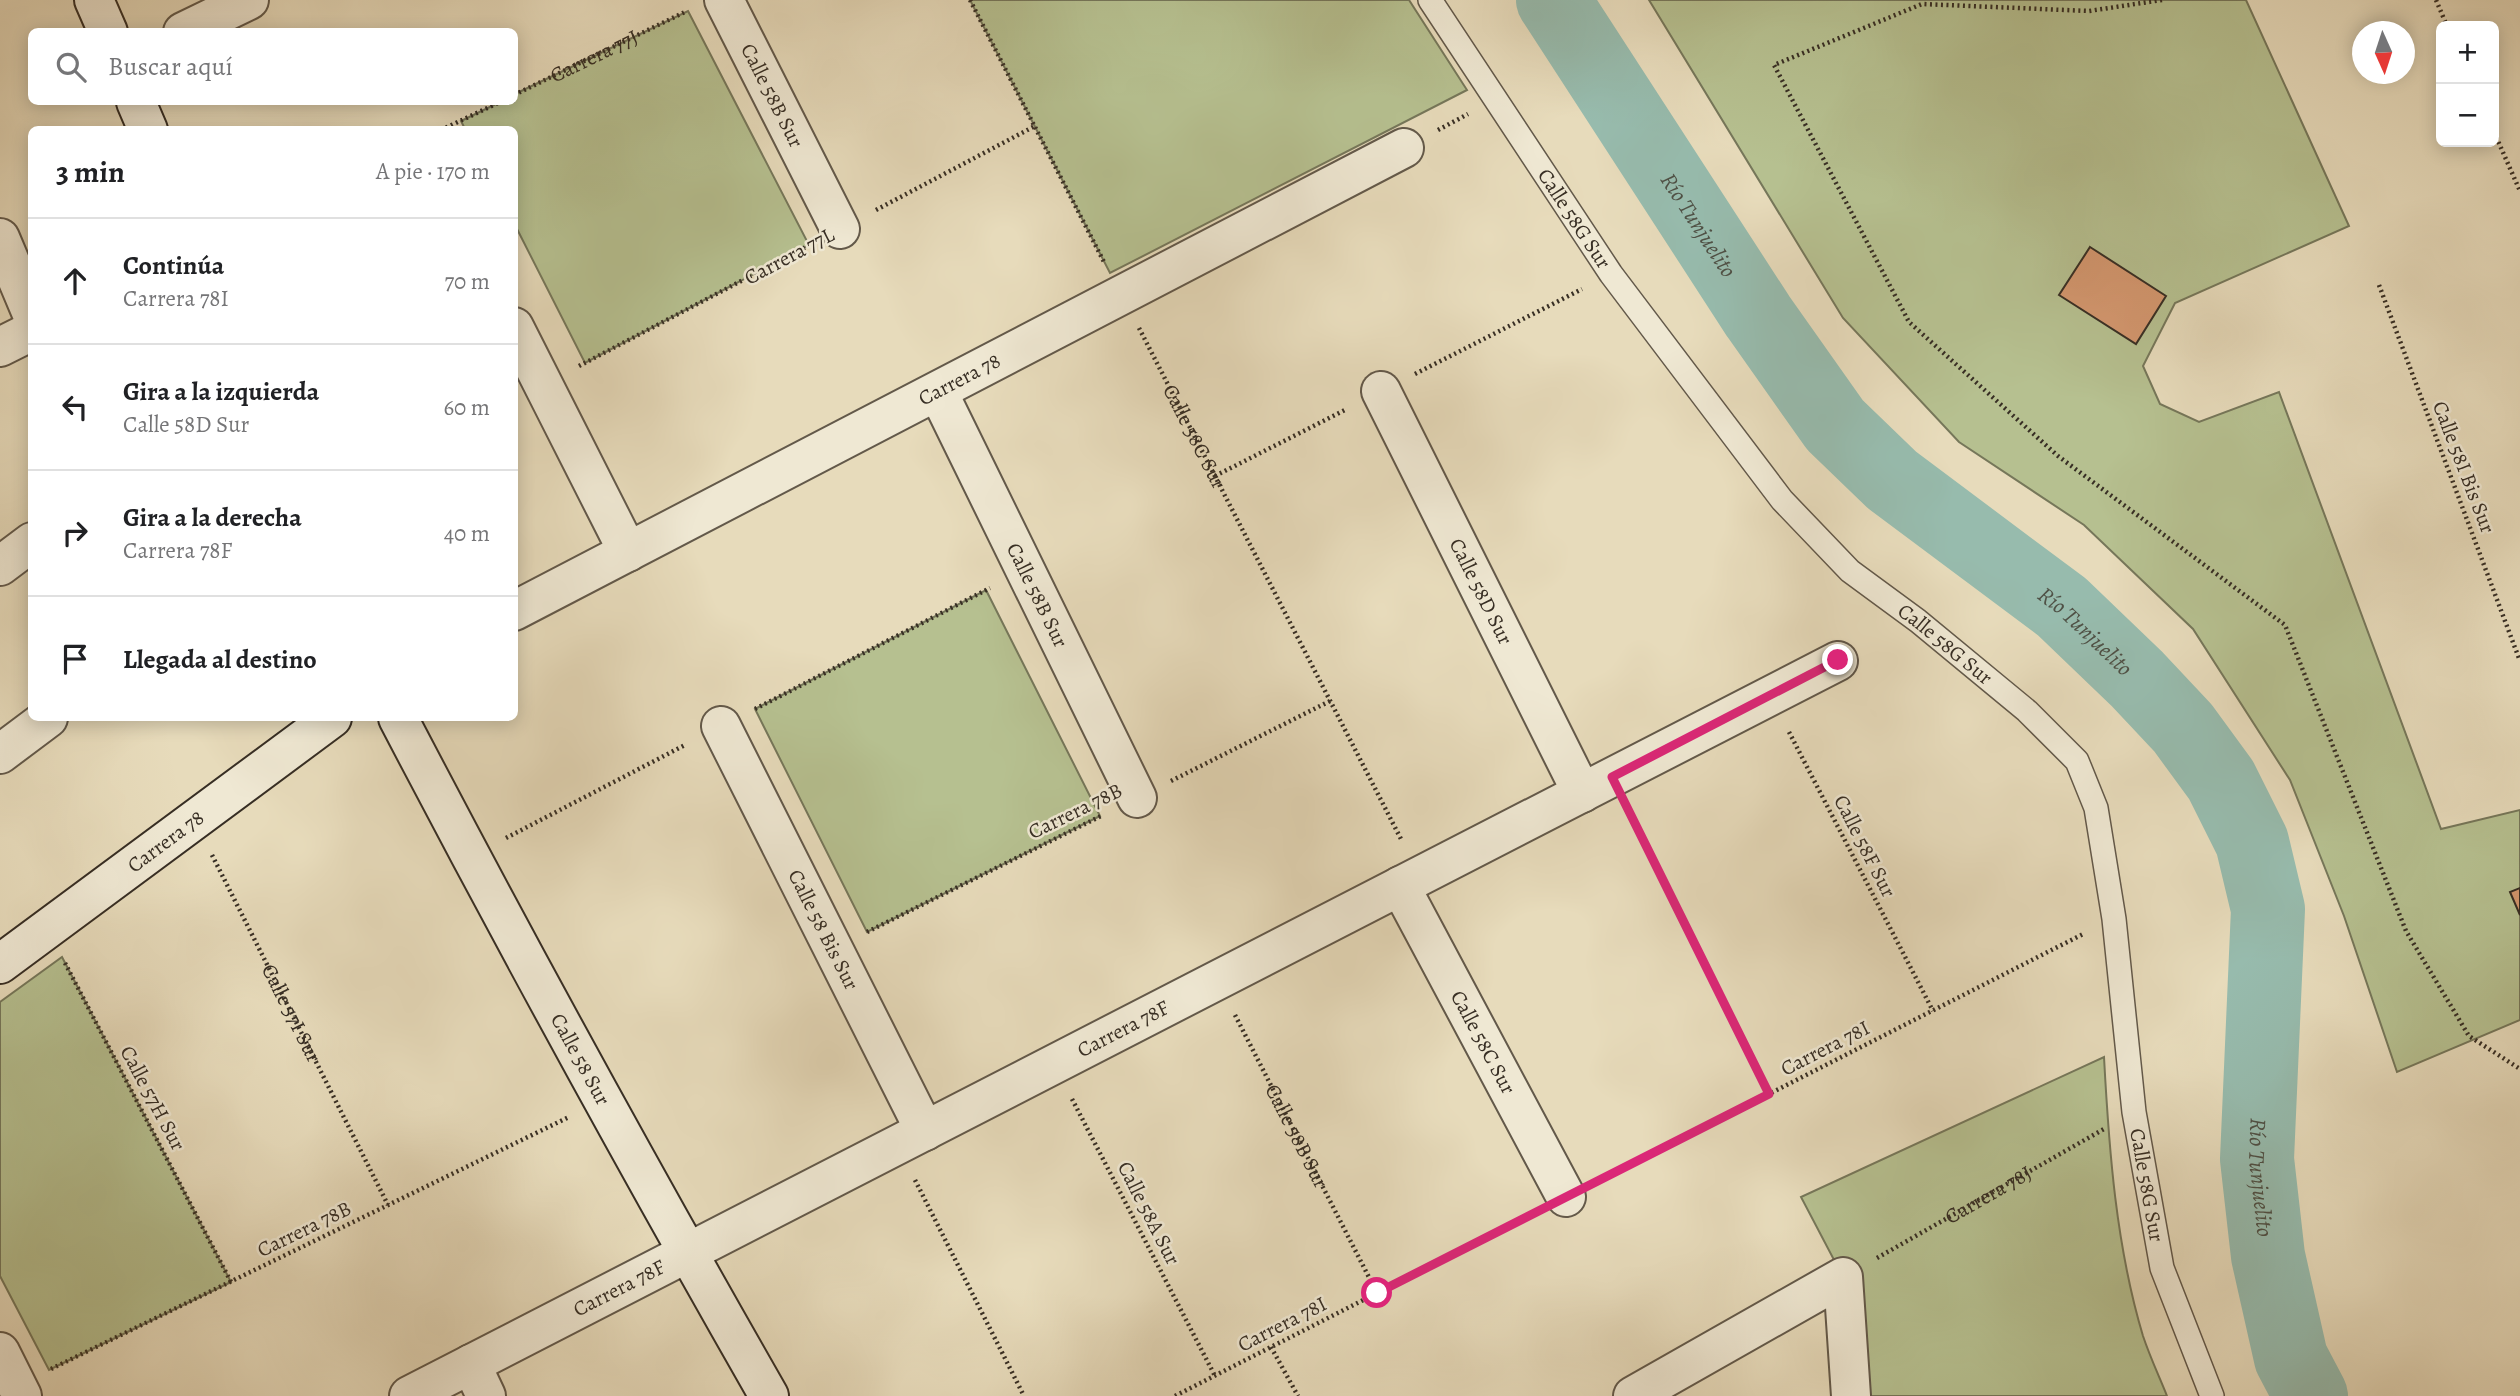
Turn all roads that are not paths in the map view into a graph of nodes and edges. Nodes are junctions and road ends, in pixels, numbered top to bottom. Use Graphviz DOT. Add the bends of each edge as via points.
graph roads {
  1 [pos="94,0"];
  2 [pos="249,0"];
  3 [pos="724,0"];
  4 [pos="1430,0"];
  5 [pos="105,28"];
  6 [pos="191,28"];
  7 [pos="137,105"];
  8 [pos="146,126"];
  9 [pos="1404,148"];
  10 [pos="840,229"];
  11 [pos="0,238"];
  12 [pos="28,304"];
  13 [pos="28,333"];
  14 [pos="518,335"];
  15 [pos="0,347"];
  16 [pos="1381,391"];
  17 [pos="937,392"];
  18 [pos="28,545"];
  19 [pos="628,552"];
  20 [pos="0,566"];
  21 [pos="518,609"];
  22 [pos="1838,660"];
  23 [pos="44,721"];
  24 [pos="328,721"];
  25 [pos="400,721"];
  26 [pos="721,726"];
  27 [pos="0,754"];
  28 [pos="1597,785"];
  29 [pos="1137,798"];
  30 [pos="1410,881"];
  31 [pos="0,964"];
  32 [pos="911,1138"];
  33 [pos="1566,1197"];
  34 [pos="687,1253"];
  35 [pos="0,1352"];
  36 [pos="478,1380"];
  37 [pos="19,1391"];
  38 [pos="409,1396"];
  39 [pos="769,1396"];
  40 [pos="1633,1396"];
  41 [pos="1852,1396"];
  42 [pos="2212,1396"];
  1 -- 5 [label="street"];
  2 -- 6 [label="street"];
  3 -- 10 [label="street, Calle 58B Sur"];
  4 -- 42 [label="lane, Calle 58G Sur" via="1611,274 1782,500 1850,571 2026,711 2077,761 2096,808 2114,919 2134,1112 2162,1268"];
  7 -- 8 [label="street"];
  9 -- 17 [label="street, Carrera 78"];
  11 -- 12 [label="street"];
  13 -- 15 [label="street"];
  14 -- 19 [label="street"];
  16 -- 28 [label="street, Calle 58D Sur"];
  17 -- 19 [label="street, Carrera 78"];
  17 -- 29 [label="street, Calle 58B Sur"];
  18 -- 20 [label="street"];
  19 -- 21 [label="street, Carrera 78"];
  22 -- 28 [label="street, Carrera 78F"];
  23 -- 27 [label="street"];
  24 -- 31 [label="street, Carrera 78"];
  25 -- 34 [label="street, Calle 58 Sur"];
  26 -- 32 [label="street, Calle 58 Bis Sur" via="833,949"];
  28 -- 30 [label="street, Carrera 78F"];
  30 -- 32 [label="street, Carrera 78F"];
  30 -- 33 [label="street, Calle 58C Sur"];
  32 -- 34 [label="street, Carrera 78F"];
  34 -- 36 [label="street, Carrera 78F"];
  34 -- 39 [label="street, Calle 58 Sur"];
  35 -- 37 [label="street"];
  36 -- 38 [label="street, Carrera 78F"];
  40 -- 41 [label="street" via="1843,1277"];
}
